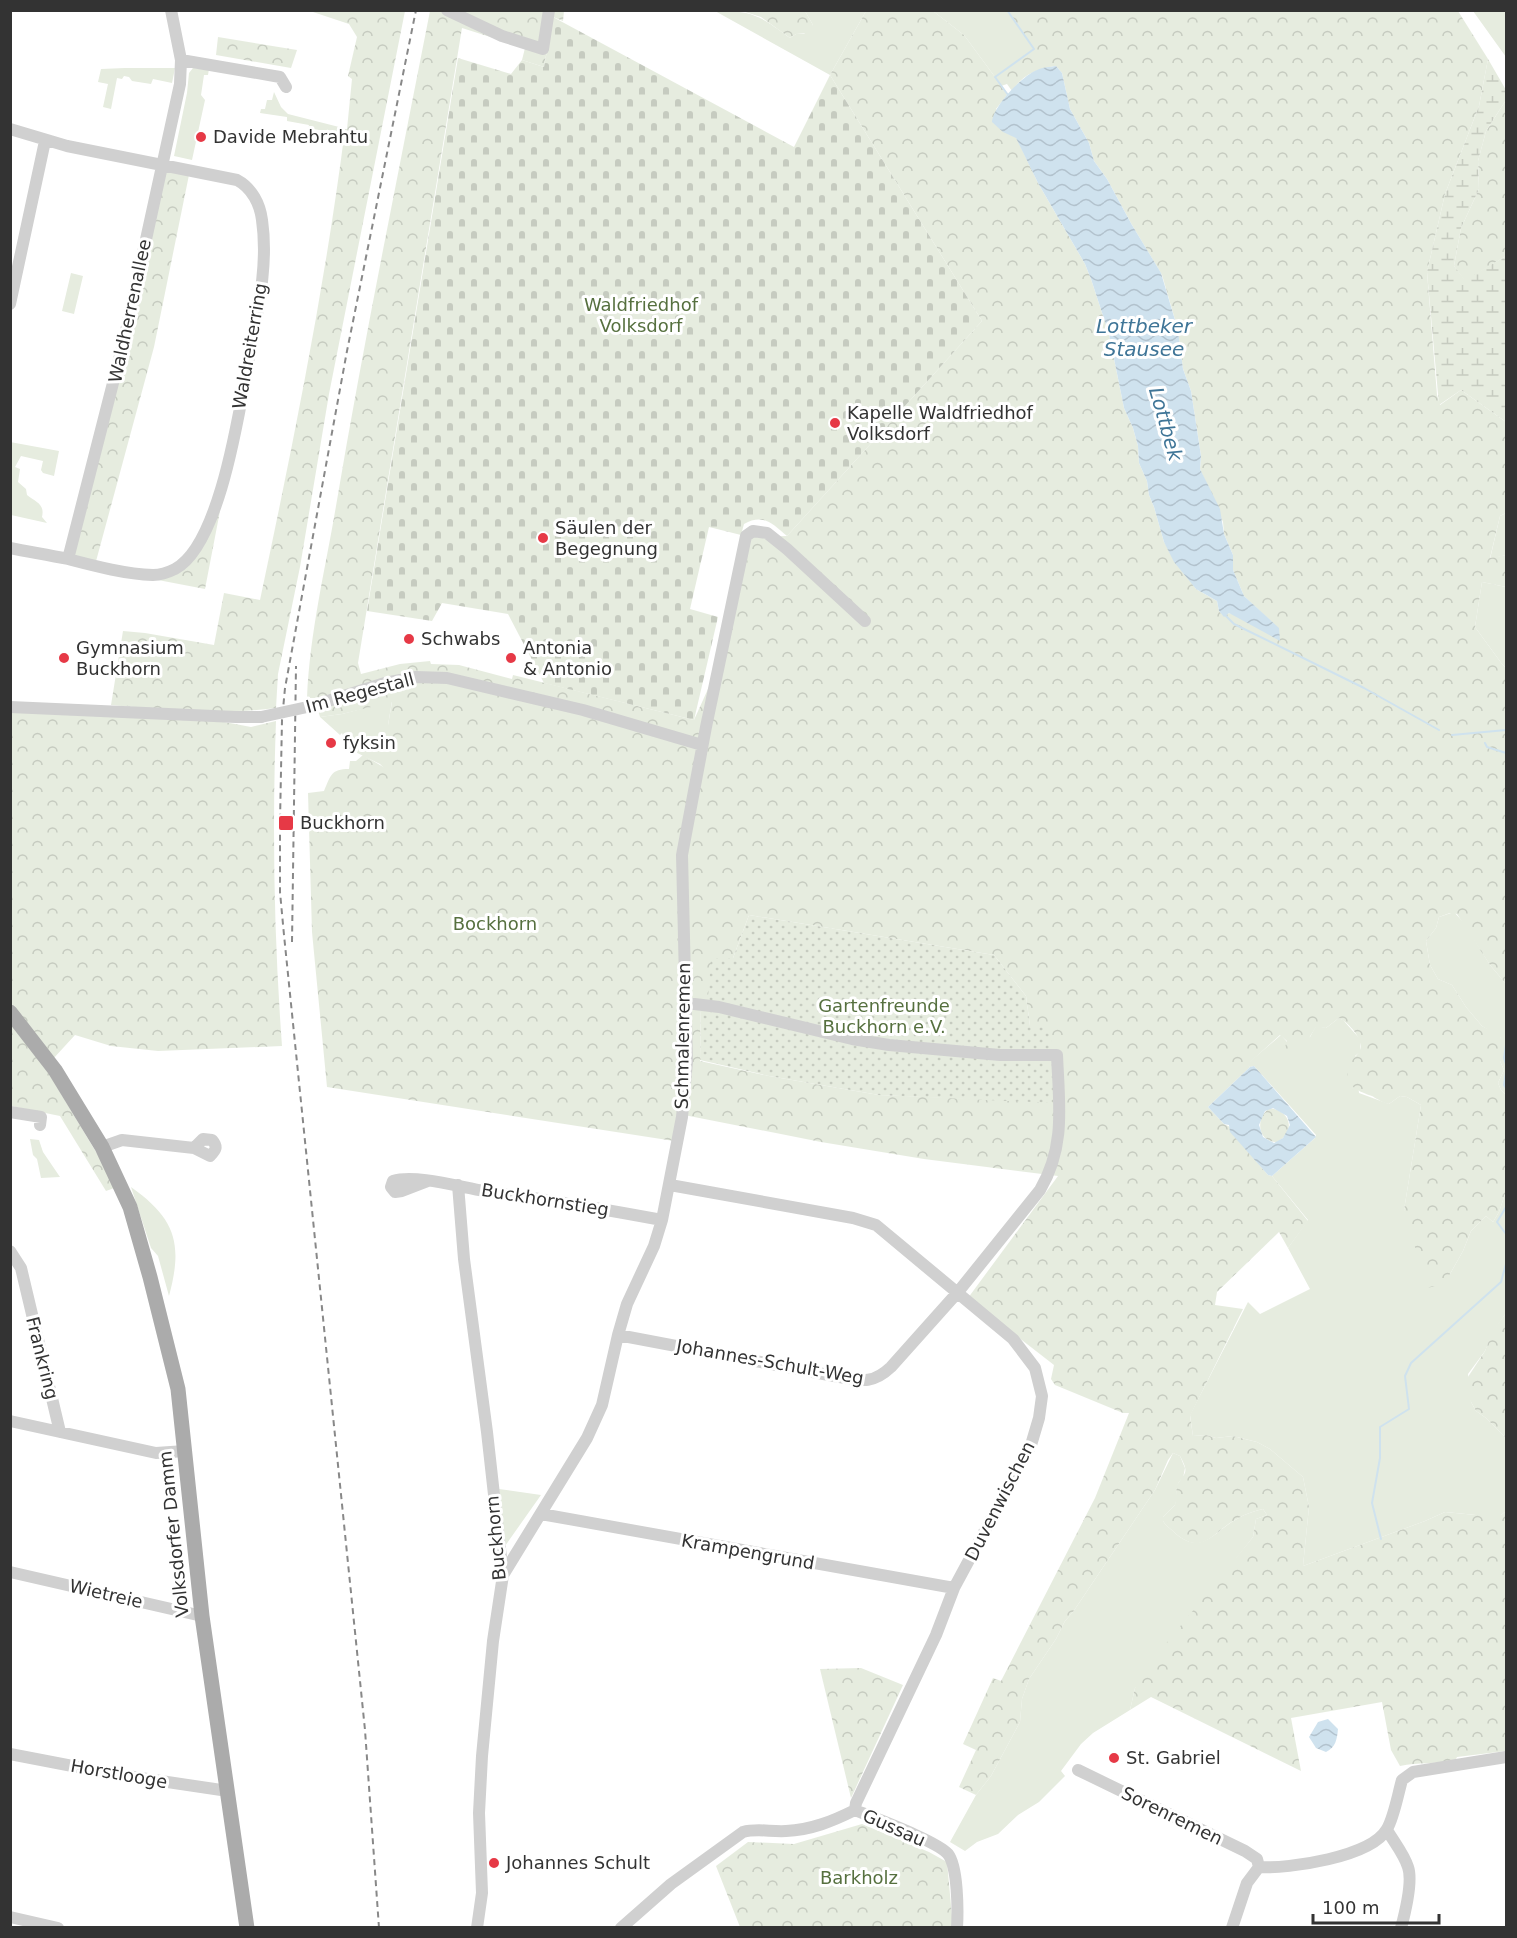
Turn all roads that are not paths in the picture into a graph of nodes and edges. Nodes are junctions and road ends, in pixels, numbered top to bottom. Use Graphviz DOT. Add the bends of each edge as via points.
graph roads {
  1 [pos="171,10"];
  2 [pos="447,10"];
  3 [pos="549,10"];
  4 [pos="181,60"];
  5 [pos="286,87"];
  6 [pos="10,129"];
  7 [pos="45,141"];
  8 [pos="162,165"];
  9 [pos="10,303"];
  10 [pos="10,548"];
  11 [pos="68,559"];
  12 [pos="865,621"];
  13 [pos="10,707"];
  14 [pos="702,745"];
  15 [pos="686,1003"];
  16 [pos="10,1012"];
  17 [pos="10,1112"];
  18 [pos="40,1125"];
  19 [pos="102,1147"];
  20 [pos="194,1148"];
  21 [pos="428,1181"];
  22 [pos="458,1185"];
  23 [pos="670,1185"];
  24 [pos="662,1220"];
  25 [pos="10,1251"];
  26 [pos="958,1292"];
  27 [pos="618,1335"];
  28 [pos="10,1421"];
  29 [pos="60,1432"];
  30 [pos="185,1451"];
  31 [pos="541,1514"];
  32 [pos="10,1572"];
  33 [pos="503,1575"];
  34 [pos="954,1588"];
  35 [pos="202,1616"];
  36 [pos="10,1754"];
  37 [pos="1506,1757"];
  38 [pos="1078,1770"];
  39 [pos="228,1791"];
  40 [pos="855,1810"];
  41 [pos="1387,1830"];
  42 [pos="1259,1867"];
  43 [pos="10,1917"];
  44 [pos="58,1928"];
  45 [pos="248,1928"];
  46 [pos="477,1928"];
  47 [pos="621,1928"];
  48 [pos="957,1928"];
  49 [pos="1232,1928"];
  50 [pos="1401,1928"];
  1 -- 4 [label="street, Waldherrenallee"];
  2 -- 3 [label="street" via="502,36 543,49"];
  4 -- 5 [label="street" via="280,77"];
  4 -- 8 [label="street, Waldherrenallee" via="180,84"];
  6 -- 7 [label="street, Waldreiterring"];
  7 -- 8 [label="street, Waldreiterring"];
  7 -- 9 [label="street"];
  8 -- 11 [label="street, Waldherrenallee" via="124,340"];
  8 -- 11 [label="street, Waldreiterring" via="242,182 260,208 264,260 260,296 231,452 214,509 193,553 173,570 154,575"];
  10 -- 11 [label="street, Waldreiterring"];
  12 -- 14 [label="street, Schmalenremen" via="771,536 757,531 749,533"];
  13 -- 14 [label="street, Im Regestall, bridge" via="261,717 416,676 447,678 583,710"];
  14 -- 15 [label="street, Schmalenremen" via="682,855"];
  15 -- 23 [label="street, Schmalenremen" via="687,1062"];
  15 -- 26 [label="street" via="889,1045 1000,1055 1057,1055 1059,1122 1051,1171"];
  16 -- 19 [label="main road, Volksdorfer Damm" via="55,1070"];
  17 -- 18 [label="street" via="41,1117"];
  19 -- 20 [label="street" via="122,1140"];
  19 -- 30 [label="main road, Volksdorfer Damm" via="130,1207 150,1277 178,1389"];
  21 -- 22 [label="street, Buckhornstieg"];
  22 -- 24 [label="street, Buckhornstieg"];
  22 -- 33 [label="street, Buckhorn"];
  23 -- 24 [label="street, Schmalenremen"];
  23 -- 26 [label="street, Duvenwischen" via="876,1225"];
  24 -- 27 [label="street, Schmalenremen"];
  25 -- 29 [label="street, Frankring" via="21,1268"];
  26 -- 27 [label="street, Johannes-Schult-Weg" via="882,1376 865,1381"];
  26 -- 34 [label="street, Duvenwischen" via="1025,1353 1035,1368 1042,1396 1031,1445"];
  27 -- 31 [label="street, Schmalenremen" via="602,1405 587,1438"];
  28 -- 29 [label="street, Frankring"];
  29 -- 30 [label="street, Frankring" via="156,1453"];
  30 -- 35 [label="main road, Volksdorfer Damm"];
  31 -- 33 [label="street, Schmalenremen"];
  31 -- 34 [label="street, Krampengrund"];
  32 -- 35 [label="street, Wietreie"];
  33 -- 46 [label="street, Buckhorn" via="482,1756 482,1893"];
  34 -- 40 [label="street, Duvenwischen"];
  35 -- 39 [label="main road, Volksdorfer Damm"];
  36 -- 39 [label="street, Horstlooge"];
  37 -- 41 [label="street" via="1407,1775"];
  38 -- 42 [label="street, Sorenremen" via="1245,1851 1257,1859"];
  39 -- 45 [label="main road, Volksdorfer Damm"];
  40 -- 47 [label="street, Gussau" via="811,1828 743,1832 671,1884"];
  40 -- 48 [label="street, Gussau" via="947,1853 953,1866"];
  41 -- 42 [label="street" via="1363,1848 1340,1856 1279,1868"];
  41 -- 50 [label="street" via="1410,1870"];
  42 -- 49 [label="street" via="1247,1883"];
  43 -- 44 [label="street"];
}
